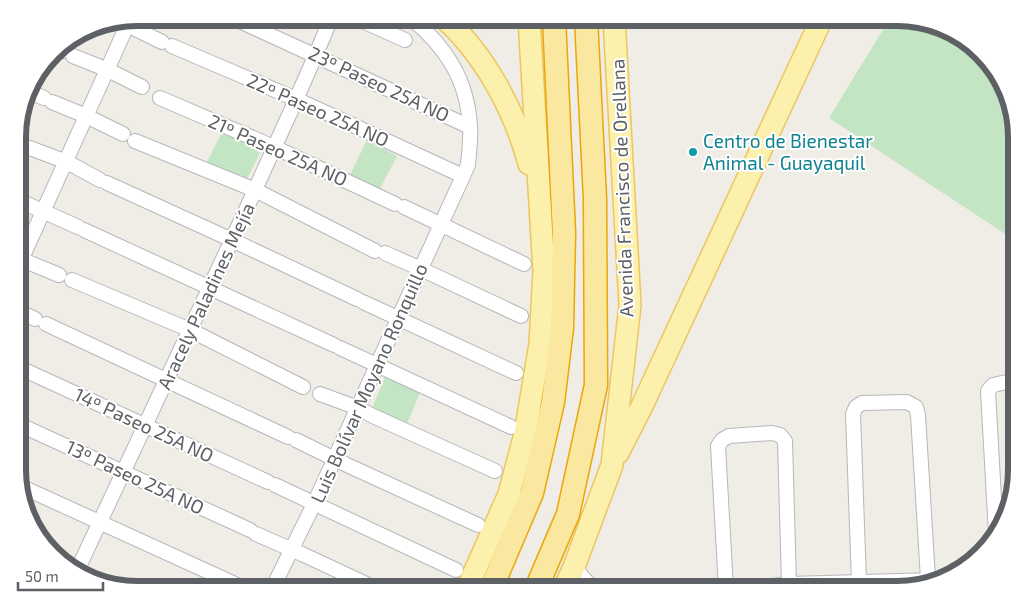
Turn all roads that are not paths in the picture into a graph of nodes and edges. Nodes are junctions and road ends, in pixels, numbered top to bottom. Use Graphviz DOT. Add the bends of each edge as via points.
graph roads {
  1 [pos="133,26"];
  2 [pos="251,26"];
  3 [pos="328,26"];
  4 [pos="374,26"];
  5 [pos="420,26"];
  6 [pos="451,26"];
  7 [pos="528,26"];
  8 [pos="554,26"];
  9 [pos="586,26"];
  10 [pos="614,26"];
  11 [pos="818,26"];
  12 [pos="123,27"];
  13 [pos="405,40"];
  14 [pos="66,53"];
  15 [pos="317,55"];
  16 [pos="108,70"];
  17 [pos="142,87"];
  18 [pos="35,94"];
  19 [pos="160,98"];
  20 [pos="296,99"];
  21 [pos="86,116"];
  22 [pos="470,127"];
  23 [pos="26,146"];
  24 [pos="274,147"];
  25 [pos="67,162"];
  26 [pos="463,176"];
  27 [pos="255,190"];
  28 [pos="539,203"];
  29 [pos="26,204"];
  30 [pos="44,212"];
  31 [pos="441,224"];
  32 [pos="232,240"];
  33 [pos="26,249"];
  34 [pos="26,263"];
  35 [pos="524,264"];
  36 [pos="421,269"];
  37 [pos="210,288"];
  38 [pos="26,315"];
  39 [pos="522,316"];
  40 [pos="399,318"];
  41 [pos="190,330"];
  42 [pos="377,366"];
  43 [pos="26,371"];
  44 [pos="516,373"];
  45 [pos="168,380"];
  46 [pos="1008,382"];
  47 [pos="303,387"];
  48 [pos="320,394"];
  49 [pos="358,408"];
  50 [pos="146,425"];
  51 [pos="511,427"];
  52 [pos="26,428"];
  53 [pos="335,458"];
  54 [pos="612,465"];
  55 [pos="496,471"];
  56 [pos="125,472"];
  57 [pos="28,490"];
  58 [pos="314,504"];
  59 [pos="995,521"];
  60 [pos="100,522"];
  61 [pos="478,525"];
  62 [pos="292,550"];
  63 [pos="80,564"];
  64 [pos="574,567"];
  65 [pos="456,570"];
  66 [pos="932,575"];
  67 [pos="227,581"];
  68 [pos="276,581"];
  69 [pos="360,581"];
  70 [pos="471,581"];
  71 [pos="494,581"];
  72 [pos="539,581"];
  73 [pos="568,581"];
  74 [pos="587,581"];
  75 [pos="726,581"];
  76 [pos="789,581"];
  77 [pos="859,581"];
  1 -- 20 [label="street, 22º Paseo 25A NO"];
  2 -- 15 [label="street, 23º Paseo 25A NO"];
  3 -- 15 [label="street, Aracely Paladines Mejía"];
  4 -- 13 [label="street"];
  5 -- 22 [label="street, Luis Bolívar Moyano Ronquillo" via="452,63 466,93"];
  6 -- 28 [label="main road" via="488,71 504,99 517,127"];
  7 -- 28 [label="main road"];
  8 -- 71 [label="highway" via="564,233 562,328 553,402 532,493"];
  9 -- 72 [label="highway, Avenida Francisco de Orellana" via="595,200 596,385 568,514"];
  10 -- 54 [label="main road, Avenida Francisco de Orellana" via="630,305"];
  11 -- 54 [label="main road"];
  12 -- 16 [label="street"];
  14 -- 16 [label="street"];
  15 -- 20 [label="street, Aracely Paladines Mejía"];
  15 -- 22 [label="street, 23º Paseo 25A NO"];
  16 -- 17 [label="street"];
  16 -- 21 [label="street"];
  18 -- 21 [label="street"];
  19 -- 24 [label="street, 21º Paseo 25A NO"];
  20 -- 24 [label="street, Aracely Paladines Mejía"];
  20 -- 26 [label="street, 22º Paseo 25A NO"];
  21 -- 25 [label="street"];
  21 -- 27 [label="street" via="129,138"];
  22 -- 26 [label="street, Luis Bolívar Moyano Ronquillo" via="468,165"];
  23 -- 25 [label="street"];
  24 -- 27 [label="street, Aracely Paladines Mejía"];
  24 -- 31 [label="street, 21º Paseo 25A NO"];
  25 -- 30 [label="street"];
  25 -- 32 [label="street"];
  26 -- 31 [label="street, Luis Bolívar Moyano Ronquillo"];
  27 -- 32 [label="street, Aracely Paladines Mejía"];
  27 -- 36 [label="street"];
  28 -- 70 [label="main road" via="544,272 540,344 524,434 509,494"];
  29 -- 30 [label="street"];
  30 -- 33 [label="street"];
  30 -- 37 [label="street"];
  31 -- 35 [label="street, 21º Paseo 25A NO"];
  31 -- 36 [label="street, Luis Bolívar Moyano Ronquillo"];
  32 -- 37 [label="street, Aracely Paladines Mejía"];
  32 -- 40 [label="street"];
  34 -- 41 [label="street"];
  36 -- 39 [label="street"];
  36 -- 40 [label="street, Luis Bolívar Moyano Ronquillo"];
  37 -- 41 [label="street, Aracely Paladines Mejía"];
  37 -- 42 [label="street"];
  38 -- 45 [label="street"];
  40 -- 42 [label="street, Luis Bolívar Moyano Ronquillo"];
  40 -- 44 [label="street"];
  41 -- 45 [label="street, Aracely Paladines Mejía"];
  41 -- 47 [label="street"];
  42 -- 49 [label="street, Luis Bolívar Moyano Ronquillo"];
  42 -- 51 [label="street"];
  43 -- 50 [label="street, 14º Paseo 25A NO"];
  45 -- 50 [label="street, Aracely Paladines Mejía"];
  45 -- 53 [label="street"];
  46 -- 59 [label="street" via="992,385 988,391"];
  48 -- 49 [label="street"];
  49 -- 53 [label="street, Luis Bolívar Moyano Ronquillo"];
  49 -- 55 [label="street"];
  50 -- 56 [label="street, Aracely Paladines Mejía"];
  50 -- 58 [label="street, 14º Paseo 25A NO"];
  52 -- 56 [label="street, 13º Paseo 25A NO"];
  53 -- 58 [label="street, Luis Bolívar Moyano Ronquillo"];
  53 -- 61 [label="street"];
  54 -- 64 [label="main road, Avenida Francisco de Orellana"];
  56 -- 60 [label="street, Aracely Paladines Mejía"];
  56 -- 62 [label="street, 13º Paseo 25A NO"];
  57 -- 60 [label="street"];
  58 -- 62 [label="street, Luis Bolívar Moyano Ronquillo"];
  58 -- 65 [label="street, 14º Paseo 25A NO"];
  60 -- 63 [label="street, Aracely Paladines Mejía"];
  60 -- 67 [label="street"];
  62 -- 68 [label="street, Luis Bolívar Moyano Ronquillo"];
  62 -- 69 [label="street, 13º Paseo 25A NO"];
  64 -- 73 [label="main road, Avenida Francisco de Orellana"];
  64 -- 74 [label="street"];
  66 -- 77 [label="street" via="916,406 907,402 862,403 853,414"];
  75 -- 76 [label="street" via="718,446 729,436 772,433 785,441"];
}
